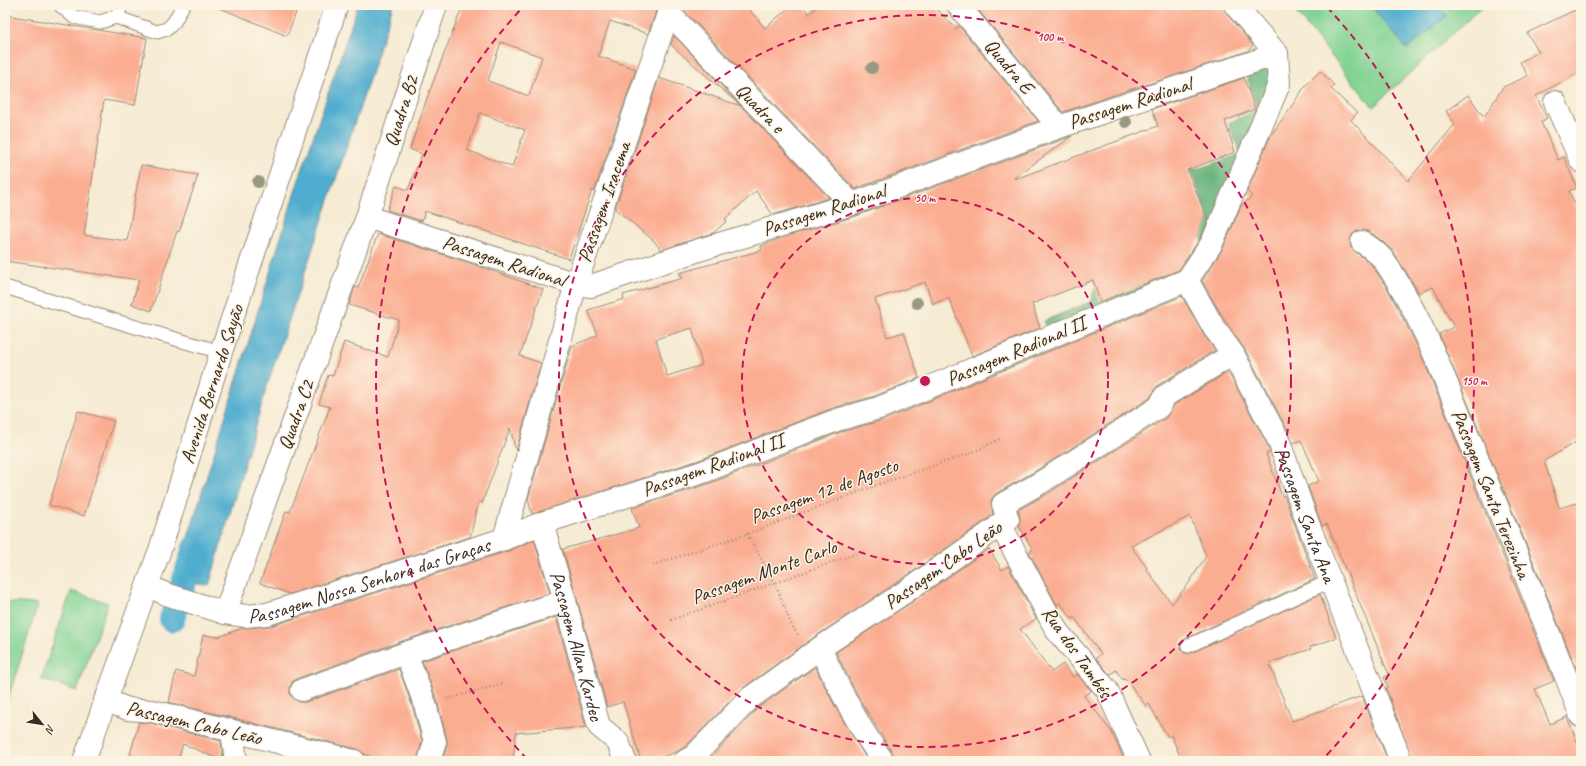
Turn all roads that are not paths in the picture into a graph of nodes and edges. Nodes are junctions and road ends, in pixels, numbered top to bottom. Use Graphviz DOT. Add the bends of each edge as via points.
graph roads {
  1 [pos="60,5"];
  2 [pos="122,5"];
  3 [pos="183,5"];
  4 [pos="337,5"];
  5 [pos="436,5"];
  6 [pos="958,5"];
  7 [pos="1235,5"];
  8 [pos="670,9"];
  9 [pos="116,17"];
  10 [pos="1278,54"];
  11 [pos="1555,102"];
  12 [pos="1059,127"];
  13 [pos="1581,161"];
  14 [pos="852,204"];
  15 [pos="367,217"];
  16 [pos="1362,242"];
  17 [pos="1187,280"];
  18 [pos="576,284"];
  19 [pos="5,287"];
  20 [pos="221,352"];
  21 [pos="1233,354"];
  22 [pos="542,523"];
  23 [pos="1000,524"];
  24 [pos="504,539"];
  25 [pos="1330,581"];
  26 [pos="157,590"];
  27 [pos="565,601"];
  28 [pos="225,613"];
  29 [pos="1188,646"];
  30 [pos="820,648"];
  31 [pos="406,653"];
  32 [pos="302,690"];
  33 [pos="105,700"];
  34 [pos="1581,716"];
  35 [pos="232,731"];
  36 [pos="84,761"];
  37 [pos="236,761"];
  38 [pos="354,761"];
  39 [pos="429,761"];
  40 [pos="626,761"];
  41 [pos="685,761"];
  42 [pos="883,761"];
  43 [pos="1139,761"];
  44 [pos="1401,761"];
  1 -- 9 [label="lane" via="74,17 100,22"];
  2 -- 9 [label="lane"];
  3 -- 9 [label="lane" via="174,22 167,29 157,32"];
  4 -- 20 [label="street, Avenida Bernardo Sayão"];
  5 -- 15 [label="street, Quadra B2"];
  6 -- 12 [label="street, Quadra E"];
  7 -- 10 [label="street"];
  8 -- 14 [label="street, Quadra e"];
  8 -- 18 [label="street, Passagem Iracema"];
  10 -- 12 [label="street, Passagem Radional"];
  10 -- 17 [label="street" via="1279,84 1212,243"];
  11 -- 13 [label="street"];
  12 -- 14 [label="street, Passagem Radional"];
  14 -- 18 [label="street, Passagem Radional" via="591,286"];
  15 -- 18 [label="street, Passagem Radional"];
  15 -- 28 [label="street, Quadra C2"];
  16 -- 34 [label="street, Passagem Santa Terezinha" via="1384,260 1427,339"];
  17 -- 21 [label="street, Passagem Santa Ana" via="1214,328"];
  17 -- 22 [label="street, Passagem Radional II" via="879,408 830,423 703,472"];
  18 -- 24 [label="street, Passagem Iracema"];
  19 -- 20 [label="lane"];
  20 -- 26 [label="street, Avenida Bernardo Sayão"];
  21 -- 23 [label="street, Passagem Cabo Leão" via="1165,396 1159,407 1003,504 1008,520"];
  21 -- 25 [label="street, Passagem Santa Ana" via="1278,439"];
  22 -- 24 [label="street, Passagem Nossa Senhora das Graças"];
  22 -- 27 [label="street, Passagem Allan Kardec"];
  23 -- 30 [label="street, Passagem Cabo Leão" via="905,592"];
  23 -- 43 [label="street, Rua dos Tambés" via="1057,631 1107,690"];
  24 -- 28 [label="street, Passagem Nossa Senhora das Graças" via="267,614 246,616"];
  25 -- 29 [label="lane"];
  25 -- 44 [label="street, Passagem Santa Ana"];
  26 -- 28 [label="street, Passagem Nossa Senhora das Graças"];
  26 -- 33 [label="street, Avenida Bernardo Sayão"];
  27 -- 31 [label="street"];
  27 -- 40 [label="street, Passagem Allan Kardec" via="599,726 618,742"];
  30 -- 41 [label="street, Passagem Cabo Leão" via="750,698 694,756"];
  30 -- 42 [label="street" via="869,741"];
  31 -- 32 [label="street"];
  31 -- 39 [label="street" via="425,704 435,742"];
  33 -- 35 [label="street, Passagem Cabo Leão" via="128,709 152,711"];
  33 -- 36 [label="street, Avenida Bernardo Sayão"];
  35 -- 37 [label="street"];
  35 -- 38 [label="street, Passagem Cabo Leão"];
}
